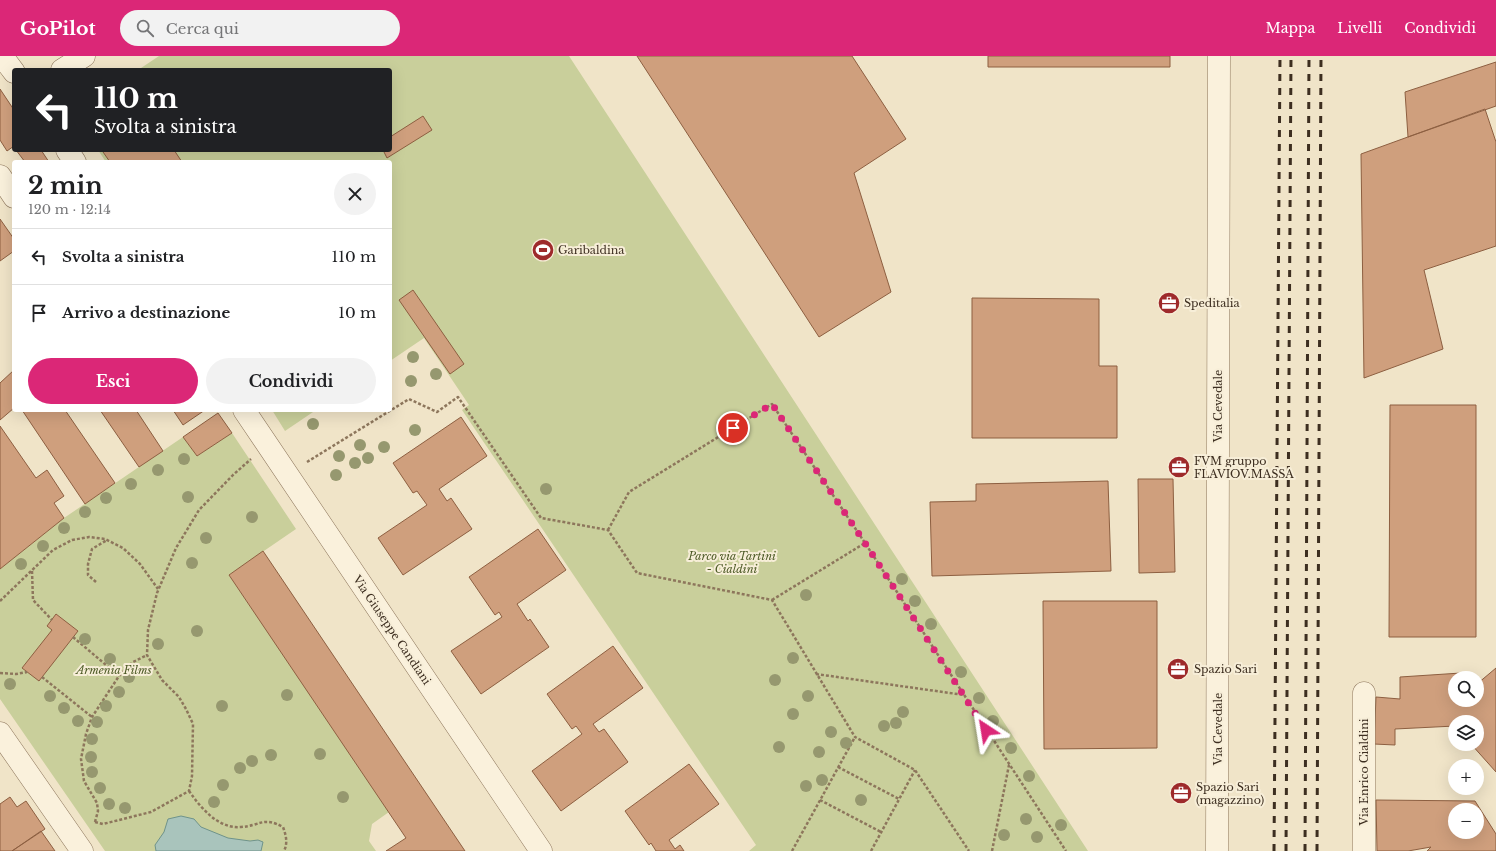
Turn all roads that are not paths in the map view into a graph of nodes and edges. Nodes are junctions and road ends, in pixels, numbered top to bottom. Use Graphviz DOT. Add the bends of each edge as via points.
graph roads {
  1 [pos="2,56"];
  2 [pos="84,56"];
  3 [pos="1219,56"];
  4 [pos="65,68"];
  5 [pos="12,69"];
  6 [pos="0,176"];
  7 [pos="12,194"];
  8 [pos="245,412"];
  9 [pos="1364,692"];
  10 [pos="0,733"];
  11 [pos="82,851"];
  12 [pos="541,851"];
  13 [pos="1217,851"];
  14 [pos="1364,851"];
  1 -- 5 [label="street"];
  2 -- 4 [label="street"];
  3 -- 13 [label="street, Via Cevedale"];
  6 -- 7 [label="street"];
  8 -- 12 [label="street, Via Giuseppe Candiani"];
  9 -- 14 [label="street, Via Enrico Cialdini"];
  10 -- 11 [label="street"];
}
